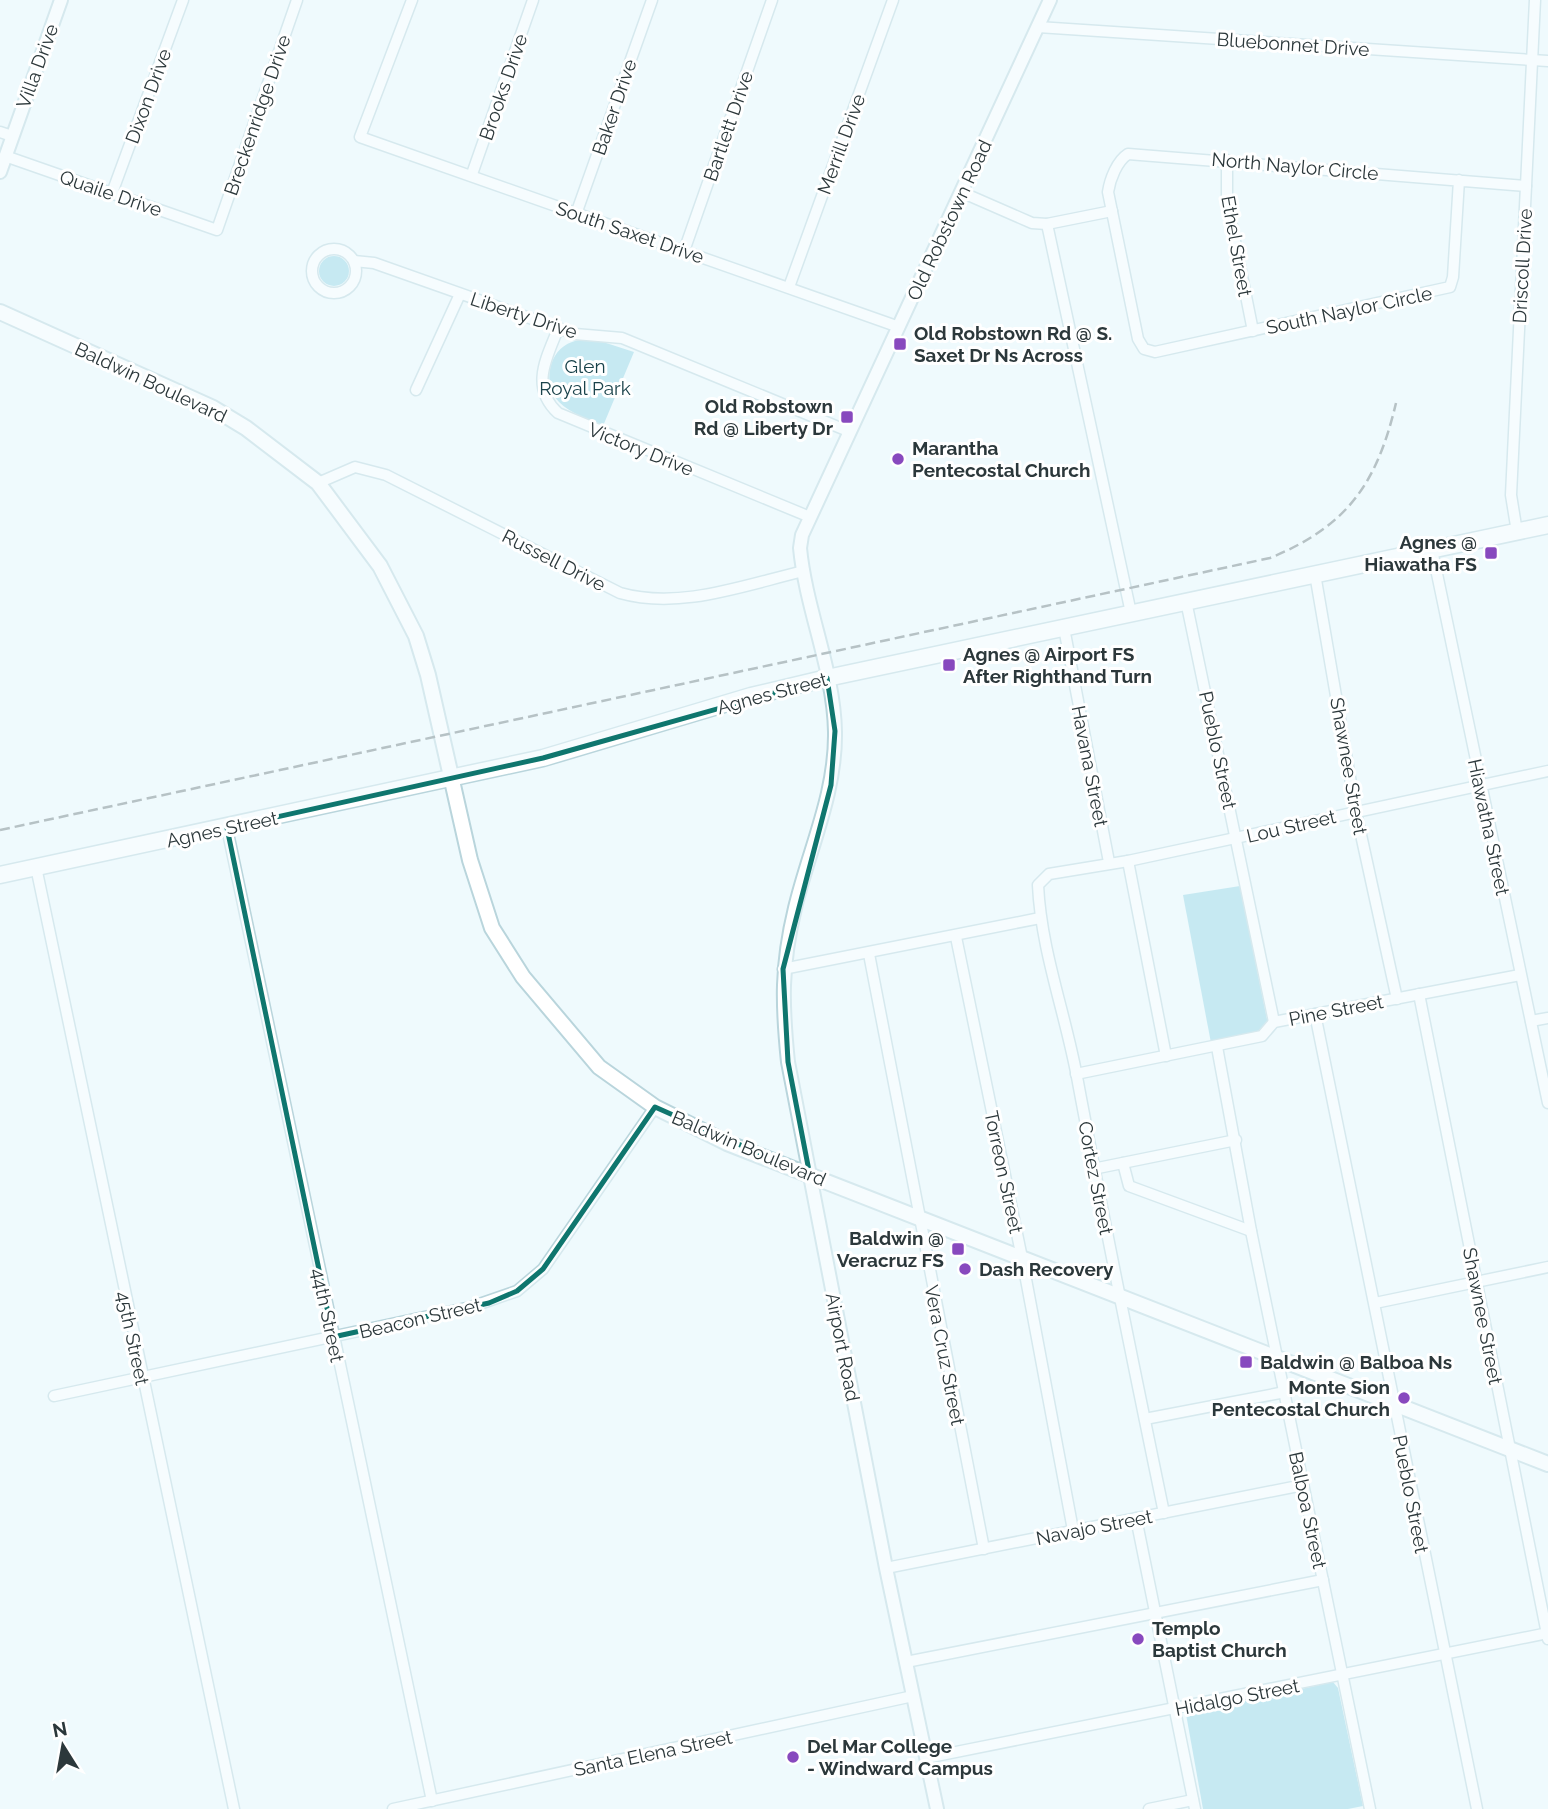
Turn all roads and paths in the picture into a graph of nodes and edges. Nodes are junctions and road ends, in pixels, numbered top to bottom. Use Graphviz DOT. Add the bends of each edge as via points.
graph roads {
  1 [pos="61,0"];
  2 [pos="183,0"];
  3 [pos="297,0"];
  4 [pos="412,0"];
  5 [pos="533,0"];
  6 [pos="652,0"];
  7 [pos="772,0"];
  8 [pos="893,0"];
  9 [pos="1050,0"];
  10 [pos="1535,0"];
  11 [pos="1038,27"];
  12 [pos="1532,60"];
  13 [pos="1548,61"];
  14 [pos="6,134"];
  15 [pos="5,156"];
  16 [pos="1227,160"];
  17 [pos="0,172"];
  18 [pos="472,174"];
  19 [pos="1459,180"];
  20 [pos="1526,186"];
  21 [pos="961,192"];
  22 [pos="112,193"];
  23 [pos="1112,211"];
  24 [pos="576,214"];
  25 [pos="1046,224"];
  26 [pos="217,230"];
  27 [pos="684,251"];
  28 [pos="354,261"];
  29 [pos="789,287"];
  30 [pos="460,294"];
  31 [pos="0,312"];
  32 [pos="899,327"];
  33 [pos="558,329"];
  34 [pos="1253,331"];
  35 [pos="1144,349"];
  36 [pos="416,390"];
  37 [pos="848,431"];
  38 [pos="318,483"];
  39 [pos="810,517"];
  40 [pos="1548,525"];
  41 [pos="1517,532"];
  42 [pos="1432,550"];
  43 [pos="804,571"];
  44 [pos="1315,574"];
  45 [pos="1186,601"];
  46 [pos="1131,613"];
  47 [pos="1064,628"];
  48 [pos="827,678"];
  49 [pos="1548,771"];
  50 [pos="451,778"];
  51 [pos="1479,784"];
  52 [pos="1356,811"];
  53 [pos="227,828"];
  54 [pos="1237,839"];
  55 [pos="1128,861"];
  56 [pos="1109,862"];
  57 [pos="36,867"];
  58 [pos="0,875"];
  59 [pos="1038,885"];
  60 [pos="1040,918"];
  61 [pos="956,937"];
  62 [pos="869,954"];
  63 [pos="783,969"];
  64 [pos="1520,975"];
  65 [pos="1419,993"];
  66 [pos="1397,999"];
  67 [pos="1315,1014"];
  68 [pos="1548,1018"];
  69 [pos="1531,1021"];
  70 [pos="1274,1022"];
  71 [pos="1217,1046"];
  72 [pos="1166,1056"];
  73 [pos="1076,1074"];
  74 [pos="1548,1103"];
  75 [pos="655,1107"];
  76 [pos="1236,1140"];
  77 [pos="1124,1163"];
  78 [pos="1093,1169"];
  79 [pos="810,1176"];
  80 [pos="918,1218"];
  81 [pos="1251,1231"];
  82 [pos="1022,1258"];
  83 [pos="1548,1266"];
  84 [pos="1476,1280"];
  85 [pos="1121,1298"];
  86 [pos="1375,1303"];
  87 [pos="333,1337"];
  88 [pos="1279,1361"];
  89 [pos="141,1376"];
  90 [pos="1284,1392"];
  91 [pos="54,1396"];
  92 [pos="1394,1405"];
  93 [pos="1145,1419"];
  94 [pos="1509,1448"];
  95 [pos="1548,1464"];
  96 [pos="1303,1485"];
  97 [pos="1164,1513"];
  98 [pos="1136,1518"];
  99 [pos="1073,1530"];
  100 [pos="984,1549"];
  101 [pos="886,1568"];
  102 [pos="1323,1580"];
  103 [pos="1156,1614"];
  104 [pos="1548,1635"];
  105 [pos="1443,1654"];
  106 [pos="906,1662"];
  107 [pos="1342,1676"];
  108 [pos="913,1696"];
  109 [pos="1174,1710"];
  110 [pos="926,1758"];
  111 [pos="432,1801"];
  112 [pos="1194,1805"];
  113 [pos="234,1809"];
  114 [pos="393,1809"];
  115 [pos="937,1809"];
  116 [pos="1149,1809"];
  117 [pos="1370,1809"];
  118 [pos="1478,1809"];
  1 -- 14 [label="street, Villa Drive"];
  2 -- 22 [label="street, Dixon Drive"];
  3 -- 26 [label="street, Breckenridge Drive"];
  4 -- 18 [label="street, South Saxet Drive" via="360,137"];
  5 -- 18 [label="street, Brooks Drive"];
  6 -- 24 [label="street, Baker Drive"];
  7 -- 27 [label="street, Bartlett Drive"];
  8 -- 29 [label="street, Merrill Drive"];
  9 -- 11 [label="street, Old Robstown Road"];
  10 -- 12 [label="street, Driscoll Drive"];
  11 -- 12 [label="street, Bluebonnet Drive"];
  11 -- 21 [label="street, Old Robstown Road"];
  12 -- 13 [label="street, Bluebonnet Drive"];
  12 -- 20 [label="street, Driscoll Drive"];
  14 -- 15 [label="street, Villa Drive"];
  15 -- 17 [label="street, Villa Drive"];
  15 -- 22 [label="street, Quaile Drive"];
  16 -- 19 [label="street, North Naylor Circle"];
  16 -- 23 [label="street, North Naylor Circle" via="1128,154 1109,183"];
  16 -- 34 [label="street, Ethel Street" via="1227,201"];
  18 -- 24 [label="street, South Saxet Drive"];
  19 -- 20 [label="street, North Naylor Circle"];
  19 -- 34 [label="street, South Naylor Circle" via="1450,287"];
  20 -- 41 [label="street, Driscoll Drive" via="1511,495"];
  21 -- 25 [label="street" via="1018,218"];
  21 -- 32 [label="street, Old Robstown Road"];
  22 -- 26 [label="street, Quaile Drive"];
  23 -- 25 [label="street"];
  23 -- 35 [label="street, North Naylor Circle" via="1138,339"];
  24 -- 27 [label="street, South Saxet Drive"];
  25 -- 46 [label="street"];
  27 -- 29 [label="street, South Saxet Drive"];
  28 -- 28 [label="street" via="340,250 322,253 312,268 317,285 334,293 350,287"];
  28 -- 30 [label="street, Liberty Drive"];
  29 -- 32 [label="street, South Saxet Drive"];
  30 -- 33 [label="street, Liberty Drive"];
  30 -- 36 [label="street"];
  31 -- 38 [label="main road, Baldwin Boulevard" via="213,408"];
  32 -- 37 [label="street, Old Robstown Road"];
  33 -- 37 [label="street, Liberty Drive" via="622,338"];
  33 -- 39 [label="street, Victory Drive" via="541,381 546,399 558,413"];
  34 -- 35 [label="street, South Naylor Circle" via="1155,352"];
  37 -- 39 [label="street, Old Robstown Road"];
  38 -- 43 [label="street, Russell Drive" via="355,467 386,475 620,593 639,598 665,601"];
  38 -- 50 [label="main road, Baldwin Boulevard" via="380,566 416,636"];
  39 -- 43 [label="street, Old Robstown Road" via="800,548"];
  40 -- 41 [label="main road, Agnes Street"];
  41 -- 42 [label="main road, Agnes Street"];
  42 -- 44 [label="main road, Agnes Street"];
  42 -- 51 [label="street, Hiawatha Street"];
  43 -- 48 [label="street, Old Robstown Road"];
  44 -- 45 [label="main road, Agnes Street"];
  44 -- 52 [label="street, Shawnee Street"];
  45 -- 46 [label="main road, Agnes Street"];
  45 -- 54 [label="street, Pueblo Street"];
  46 -- 47 [label="main road, Agnes Street"];
  47 -- 48 [label="main road, Agnes Street"];
  47 -- 56 [label="street, Havana Street"];
  48 -- 50 [label="main road, Agnes Street" via="543,758"];
  48 -- 63 [label="street, Airport Road" via="835,731 831,785 795,907"];
  49 -- 51 [label="street, Lou Street"];
  50 -- 53 [label="main road, Agnes Street"];
  50 -- 75 [label="main road, Baldwin Boulevard" via="492,929 523,977 599,1067"];
  51 -- 52 [label="street, Lou Street"];
  51 -- 64 [label="street, Hiawatha Street"];
  52 -- 54 [label="street, Lou Street"];
  52 -- 66 [label="street, Shawnee Street"];
  53 -- 57 [label="main road, Agnes Street"];
  53 -- 87 [label="street, 44th Street"];
  54 -- 55 [label="street, Lou Street"];
  54 -- 70 [label="street, Pueblo Street"];
  55 -- 56 [label="street, Lou Street"];
  55 -- 72 [label="street"];
  56 -- 59 [label="street, Lou Street" via="1049,874"];
  57 -- 58 [label="main road, Agnes Street"];
  57 -- 89 [label="street, 45th Street"];
  59 -- 60 [label="street, Cortez Street"];
  60 -- 61 [label="street"];
  60 -- 73 [label="street, Cortez Street"];
  61 -- 62 [label="street"];
  61 -- 82 [label="street, Torreon Street"];
  62 -- 63 [label="street"];
  62 -- 80 [label="street, Vera Cruz Street"];
  63 -- 79 [label="street, Airport Road" via="781,997 788,1062"];
  64 -- 65 [label="street, Pine Street"];
  64 -- 69 [label="street, Hiawatha Street"];
  65 -- 66 [label="street, Pine Street"];
  65 -- 84 [label="street, Shawnee Street"];
  66 -- 67 [label="street, Pine Street"];
  67 -- 70 [label="street, Pine Street"];
  67 -- 86 [label="street, Pueblo Street"];
  68 -- 69 [label="street"];
  69 -- 74 [label="street, Hiawatha Street"];
  70 -- 71 [label="street, Pine Street" via="1262,1036"];
  71 -- 72 [label="street, Pine Street"];
  71 -- 76 [label="street, Balboa Street"];
  72 -- 73 [label="street, Pine Street"];
  73 -- 78 [label="street, Cortez Street"];
  75 -- 79 [label="main road, Baldwin Boulevard" via="727,1143"];
  75 -- 87 [label="street, Beacon Street" via="543,1269 517,1291 489,1303"];
  76 -- 77 [label="street"];
  76 -- 81 [label="street, Balboa Street"];
  77 -- 78 [label="street"];
  77 -- 81 [label="street" via="1129,1186"];
  78 -- 85 [label="street, Cortez Street"];
  79 -- 80 [label="main road, Baldwin Boulevard"];
  79 -- 101 [label="street, Airport Road"];
  80 -- 82 [label="main road, Baldwin Boulevard"];
  80 -- 100 [label="street, Vera Cruz Street"];
  81 -- 88 [label="street, Balboa Street"];
  82 -- 85 [label="main road, Baldwin Boulevard"];
  82 -- 99 [label="street, Torreon Street"];
  83 -- 84 [label="street"];
  84 -- 86 [label="street"];
  84 -- 94 [label="street, Shawnee Street"];
  85 -- 88 [label="main road, Baldwin Boulevard"];
  85 -- 93 [label="street, Cortez Street"];
  86 -- 92 [label="street, Pueblo Street"];
  87 -- 89 [label="street, Beacon Street"];
  87 -- 111 [label="street, 44th Street"];
  88 -- 90 [label="street, Balboa Street"];
  88 -- 92 [label="main road, Baldwin Boulevard"];
  89 -- 91 [label="street, Beacon Street"];
  89 -- 113 [label="street, 45th Street"];
  90 -- 93 [label="street"];
  90 -- 96 [label="street, Balboa Street"];
  92 -- 94 [label="main road, Baldwin Boulevard"];
  92 -- 105 [label="street, Pueblo Street"];
  93 -- 97 [label="street, Cortez Street"];
  94 -- 95 [label="main road, Baldwin Boulevard"];
  94 -- 104 [label="street, Shawnee Street"];
  96 -- 97 [label="street, Navajo Street"];
  96 -- 102 [label="street, Balboa Street"];
  97 -- 98 [label="street, Navajo Street"];
  98 -- 99 [label="street, Navajo Street"];
  98 -- 103 [label="street"];
  99 -- 100 [label="street, Navajo Street"];
  100 -- 101 [label="street, Navajo Street"];
  101 -- 106 [label="street, Airport Road"];
  102 -- 103 [label="street"];
  102 -- 107 [label="street, Balboa Street"];
  103 -- 106 [label="street"];
  103 -- 109 [label="street"];
  104 -- 105 [label="street, Hidalgo Street"];
  105 -- 107 [label="street, Hidalgo Street"];
  105 -- 118 [label="street, Pueblo Street"];
  106 -- 108 [label="street, Airport Road"];
  107 -- 109 [label="street, Hidalgo Street"];
  107 -- 117 [label="street, Balboa Street"];
  108 -- 110 [label="street, Airport Road"];
  108 -- 111 [label="street, Santa Elena Street"];
  109 -- 110 [label="street, Hidalgo Street"];
  109 -- 112 [label="street"];
  110 -- 115 [label="street, Airport Road"];
  111 -- 114 [label="street, Santa Elena Street"];
  112 -- 116 [label="street"];
}
